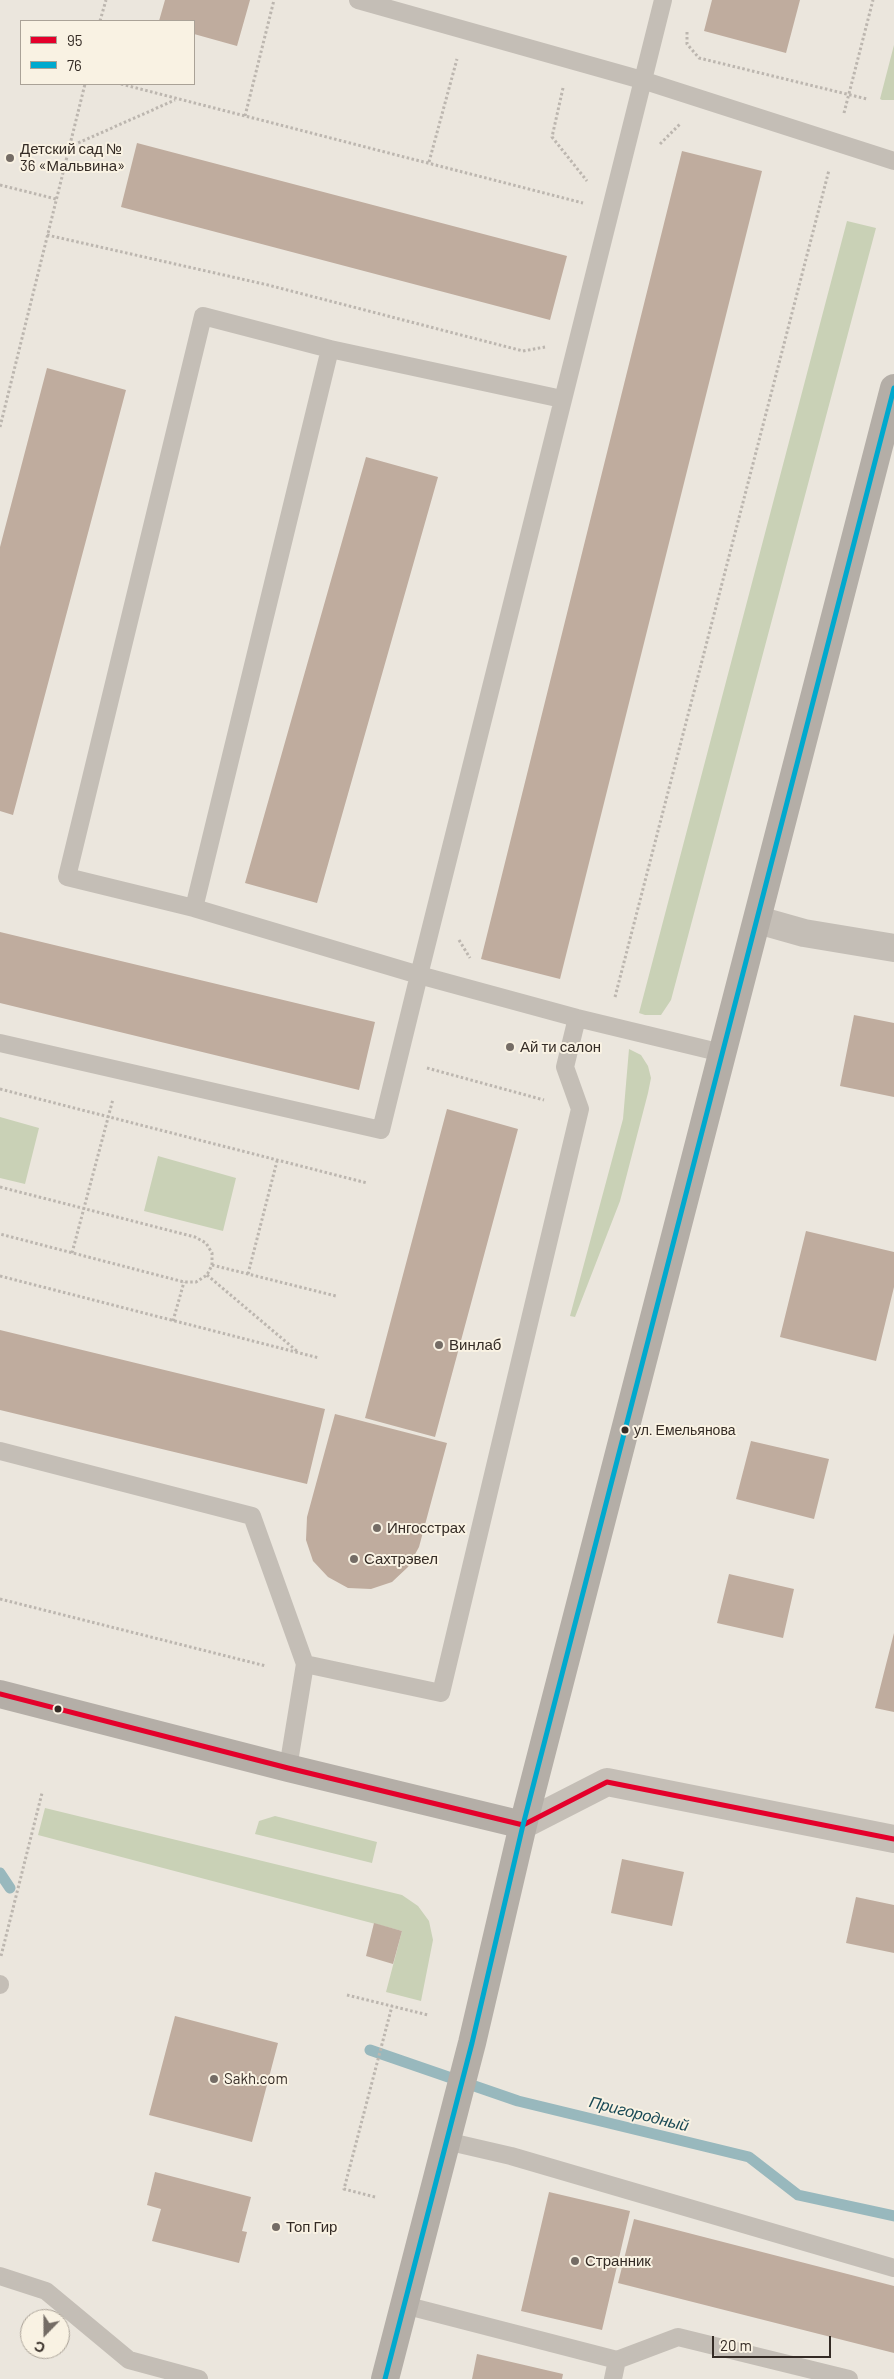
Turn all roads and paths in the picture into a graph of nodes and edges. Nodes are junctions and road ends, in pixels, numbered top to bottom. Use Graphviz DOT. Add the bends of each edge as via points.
graph roads {
  1 [pos="106,0"];
  2 [pos="274,0"];
  3 [pos="358,0"];
  4 [pos="663,0"];
  5 [pos="873,0"];
  6 [pos="100,20"];
  7 [pos="687,23"];
  8 [pos="459,29"];
  9 [pos="565,80"];
  10 [pos="642,80"];
  11 [pos="85,85"];
  12 [pos="125,85"];
  13 [pos="848,94"];
  14 [pos="867,98"];
  15 [pos="176,99"];
  16 [pos="245,116"];
  17 [pos="688,122"];
  18 [pos="836,143"];
  19 [pos="69,147"];
  20 [pos="658,150"];
  21 [pos="894,161"];
  22 [pos="429,162"];
  23 [pos="588,182"];
  24 [pos="0,185"];
  25 [pos="56,199"];
  26 [pos="590,205"];
  27 [pos="47,235"];
  28 [pos="551,343"];
  29 [pos="330,349"];
  30 [pos="894,388"];
  31 [pos="562,399"];
  32 [pos="0,427"];
  33 [pos="194,908"];
  34 [pos="758,920"];
  35 [pos="458,938"];
  36 [pos="894,948"];
  37 [pos="474,964"];
  38 [pos="419,975"];
  39 [pos="612,1006"];
  40 [pos="577,1018"];
  41 [pos="0,1043"];
  42 [pos="722,1053"];
  43 [pos="398,1061"];
  44 [pos="120,1070"];
  45 [pos="0,1089"];
  46 [pos="580,1109"];
  47 [pos="108,1117"];
  48 [pos="277,1161"];
  49 [pos="367,1183"];
  50 [pos="0,1187"];
  51 [pos="84,1209"];
  52 [pos="0,1234"];
  53 [pos="72,1253"];
  54 [pos="212,1265"];
  55 [pos="248,1274"];
  56 [pos="207,1275"];
  57 [pos="0,1276"];
  58 [pos="184,1282"];
  59 [pos="336,1296"];
  60 [pos="173,1321"];
  61 [pos="299,1353"];
  62 [pos="319,1358"];
  63 [pos="0,1451"];
  64 [pos="0,1599"];
  65 [pos="305,1664"];
  66 [pos="266,1666"];
  67 [pos="0,1694"];
  68 [pos="288,1768"];
  69 [pos="42,1793"];
  70 [pos="523,1825"];
  71 [pos="894,1840"];
  72 [pos="0,1985"];
  73 [pos="347,1995"];
  74 [pos="392,2006"];
  75 [pos="428,2015"];
  76 [pos="446,2141"];
  77 [pos="375,2197"];
  78 [pos="894,2268"];
  79 [pos="0,2276"];
  80 [pos="404,2305"];
  81 [pos="617,2360"];
  82 [pos="199,2379"];
  83 [pos="385,2379"];
  84 [pos="612,2379"];
  85 [pos="849,2379"];
  1 -- 6 [label="path"];
  2 -- 16 [label="path"];
  3 -- 8 [label="lane"];
  4 -- 10 [label="lane"];
  5 -- 13 [label="path"];
  7 -- 13 [label="path" via="687,44 699,58"];
  8 -- 10 [label="lane"];
  8 -- 22 [label="path" via="462,40"];
  9 -- 23 [label="path" via="552,137"];
  10 -- 18 [label="lane"];
  10 -- 31 [label="lane"];
  11 -- 19 [label="path"];
  12 -- 15 [label="path"];
  13 -- 14 [label="path"];
  13 -- 18 [label="path"];
  15 -- 16 [label="path"];
  15 -- 19 [label="path"];
  16 -- 22 [label="path"];
  17 -- 20 [label="path" via="661,141"];
  18 -- 21 [label="lane"];
  18 -- 39 [label="path"];
  19 -- 25 [label="path"];
  22 -- 26 [label="path"];
  24 -- 25 [label="path"];
  25 -- 27 [label="path"];
  27 -- 28 [label="path" via="268,285 523,351 538,350"];
  27 -- 32 [label="path"];
  29 -- 31 [label="lane"];
  29 -- 33 [label="lane"];
  29 -- 33 [label="lane" via="203,316 198,336 67,877"];
  30 -- 34 [label="main road"];
  31 -- 38 [label="lane"];
  33 -- 38 [label="lane"];
  34 -- 36 [label="street" via="804,933"];
  34 -- 42 [label="main road"];
  35 -- 37 [label="path"];
  38 -- 40 [label="lane"];
  38 -- 43 [label="lane"];
  40 -- 42 [label="lane"];
  40 -- 46 [label="lane" via="565,1067"];
  41 -- 44 [label="lane"];
  42 -- 70 [label="main road"];
  43 -- 44 [label="lane" via="381,1130"];
  43 -- 46 [label="path"];
  44 -- 47 [label="path"];
  45 -- 47 [label="path"];
  46 -- 65 [label="lane" via="441,1693"];
  47 -- 48 [label="path"];
  47 -- 51 [label="path"];
  48 -- 49 [label="path"];
  48 -- 55 [label="path"];
  50 -- 51 [label="path"];
  51 -- 53 [label="path"];
  51 -- 54 [label="path" via="195,1237 206,1243 212,1254"];
  52 -- 53 [label="path"];
  53 -- 58 [label="path"];
  54 -- 55 [label="path"];
  54 -- 56 [label="path"];
  55 -- 59 [label="path"];
  56 -- 58 [label="path" via="196,1282"];
  56 -- 61 [label="path"];
  57 -- 60 [label="path"];
  58 -- 60 [label="path"];
  60 -- 61 [label="path"];
  61 -- 62 [label="path"];
  63 -- 65 [label="lane" via="252,1516"];
  64 -- 66 [label="path"];
  65 -- 68 [label="lane"];
  67 -- 68 [label="main road"];
  68 -- 70 [label="main road"];
  69 -- 72 [label="path" via="1,1952"];
  70 -- 71 [label="street" via="607,1782"];
  70 -- 76 [label="main road"];
  73 -- 74 [label="path"];
  74 -- 75 [label="path"];
  74 -- 77 [label="path" via="344,2188"];
  76 -- 78 [label="lane" via="511,2156"];
  76 -- 80 [label="main road"];
  79 -- 82 [label="lane" via="46,2291 129,2360"];
  80 -- 81 [label="lane"];
  80 -- 83 [label="main road"];
  81 -- 84 [label="lane"];
  81 -- 85 [label="lane" via="678,2337"];
}
